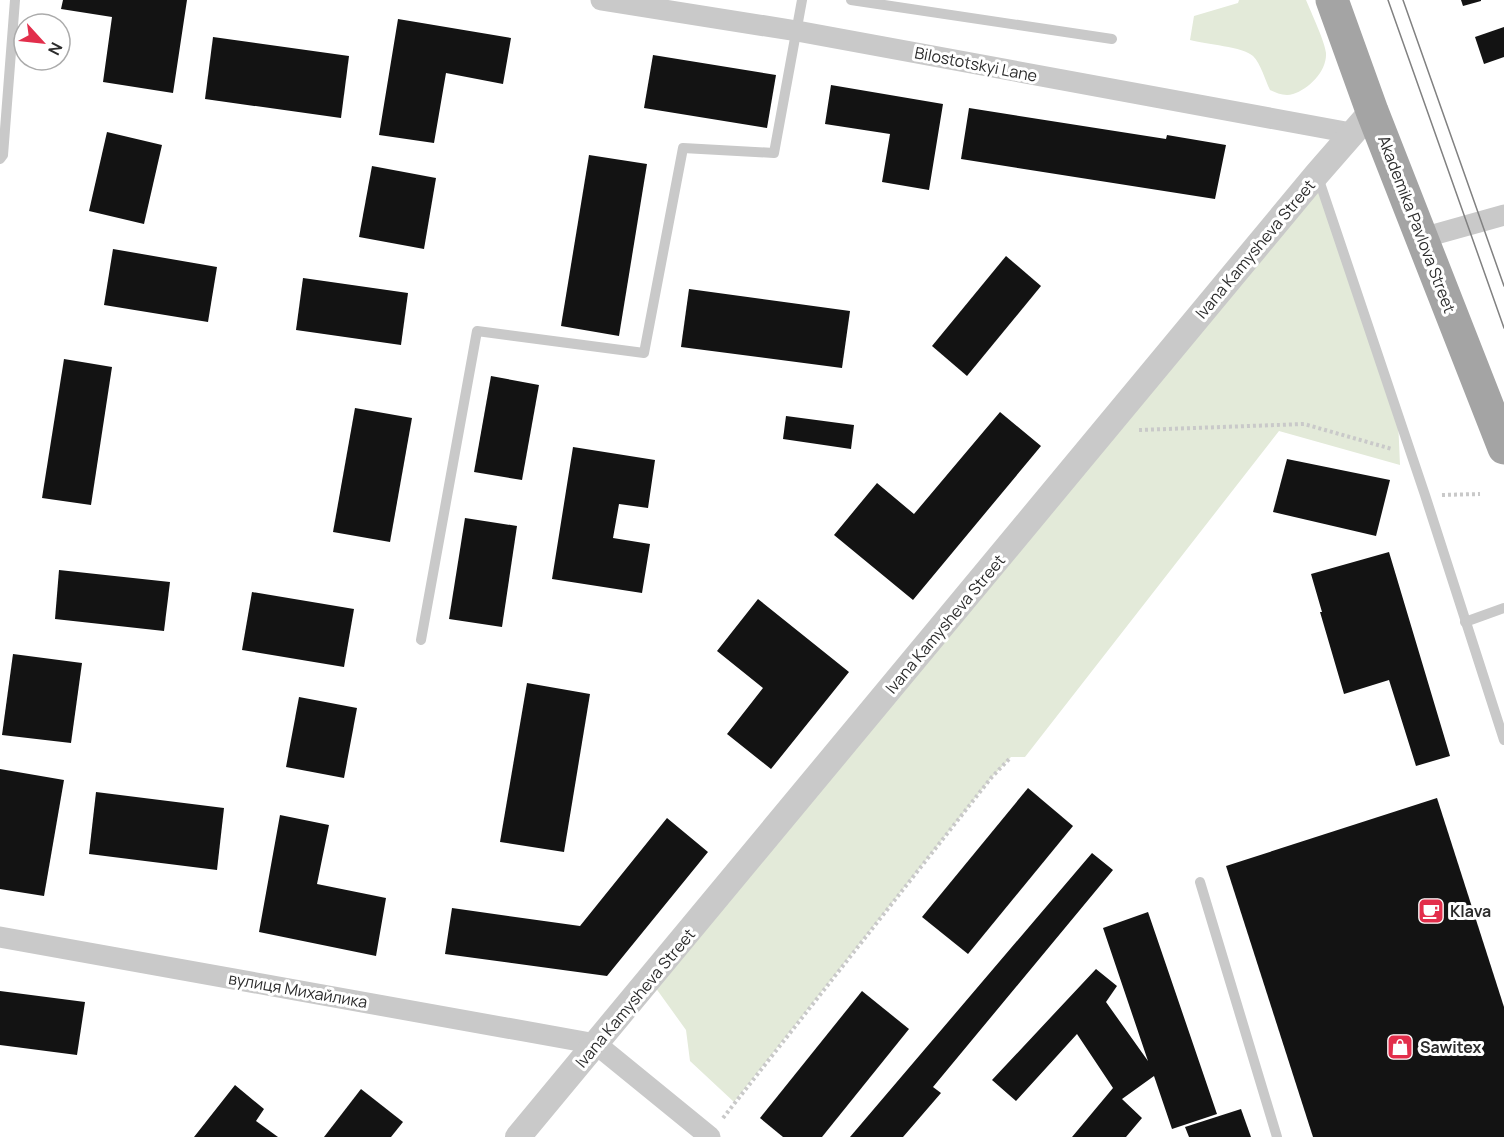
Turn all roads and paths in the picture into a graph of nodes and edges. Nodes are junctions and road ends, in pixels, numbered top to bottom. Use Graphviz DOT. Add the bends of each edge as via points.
graph roads {
  1 [pos="15,0"];
  2 [pos="601,0"];
  3 [pos="802,0"];
  4 [pos="851,0"];
  5 [pos="1332,0"];
  6 [pos="798,31"];
  7 [pos="1112,39"];
  8 [pos="1361,122"];
  9 [pos="0,159"];
  10 [pos="1317,174"];
  11 [pos="1504,215"];
  12 [pos="1422,238"];
  13 [pos="1104,431"];
  14 [pos="1504,447"];
  15 [pos="1410,453"];
  16 [pos="1480,494"];
  17 [pos="1425,495"];
  18 [pos="1504,608"];
  19 [pos="1465,622"];
  20 [pos="421,640"];
  21 [pos="1504,740"];
  22 [pos="1011,757"];
  23 [pos="1200,882"];
  24 [pos="0,937"];
  25 [pos="596,1044"];
  26 [pos="518,1137"];
  27 [pos="710,1137"];
  28 [pos="1278,1137"];
  1 -- 9 [label="lane"];
  2 -- 6 [label="street, Bilostotskyi Lane"];
  3 -- 6 [label="lane"];
  4 -- 7 [label="lane"];
  5 -- 8 [label="main road, Akademika Pavlova Street"];
  6 -- 8 [label="street, Bilostotskyi Lane"];
  6 -- 20 [label="lane" via="774,153 683,148 644,353 477,331"];
  8 -- 10 [label="street, Ivana Kamysheva Street"];
  8 -- 12 [label="main road, Akademika Pavlova Street"];
  10 -- 13 [label="street, Ivana Kamysheva Street"];
  10 -- 15 [label="lane"];
  11 -- 12 [label="street"];
  12 -- 14 [label="main road, Akademika Pavlova Street"];
  13 -- 15 [label="path" via="1304,424"];
  13 -- 25 [label="street, Ivana Kamysheva Street"];
  15 -- 17 [label="lane"];
  16 -- 17 [label="path"];
  17 -- 19 [label="lane"];
  18 -- 19 [label="lane"];
  19 -- 21 [label="lane"];
  22 -- 27 [label="path"];
  23 -- 28 [label="lane"];
  24 -- 25 [label="street, вулиця Михайлика"];
  25 -- 26 [label="street, Ivana Kamysheva Street"];
  25 -- 27 [label="street"];
}
